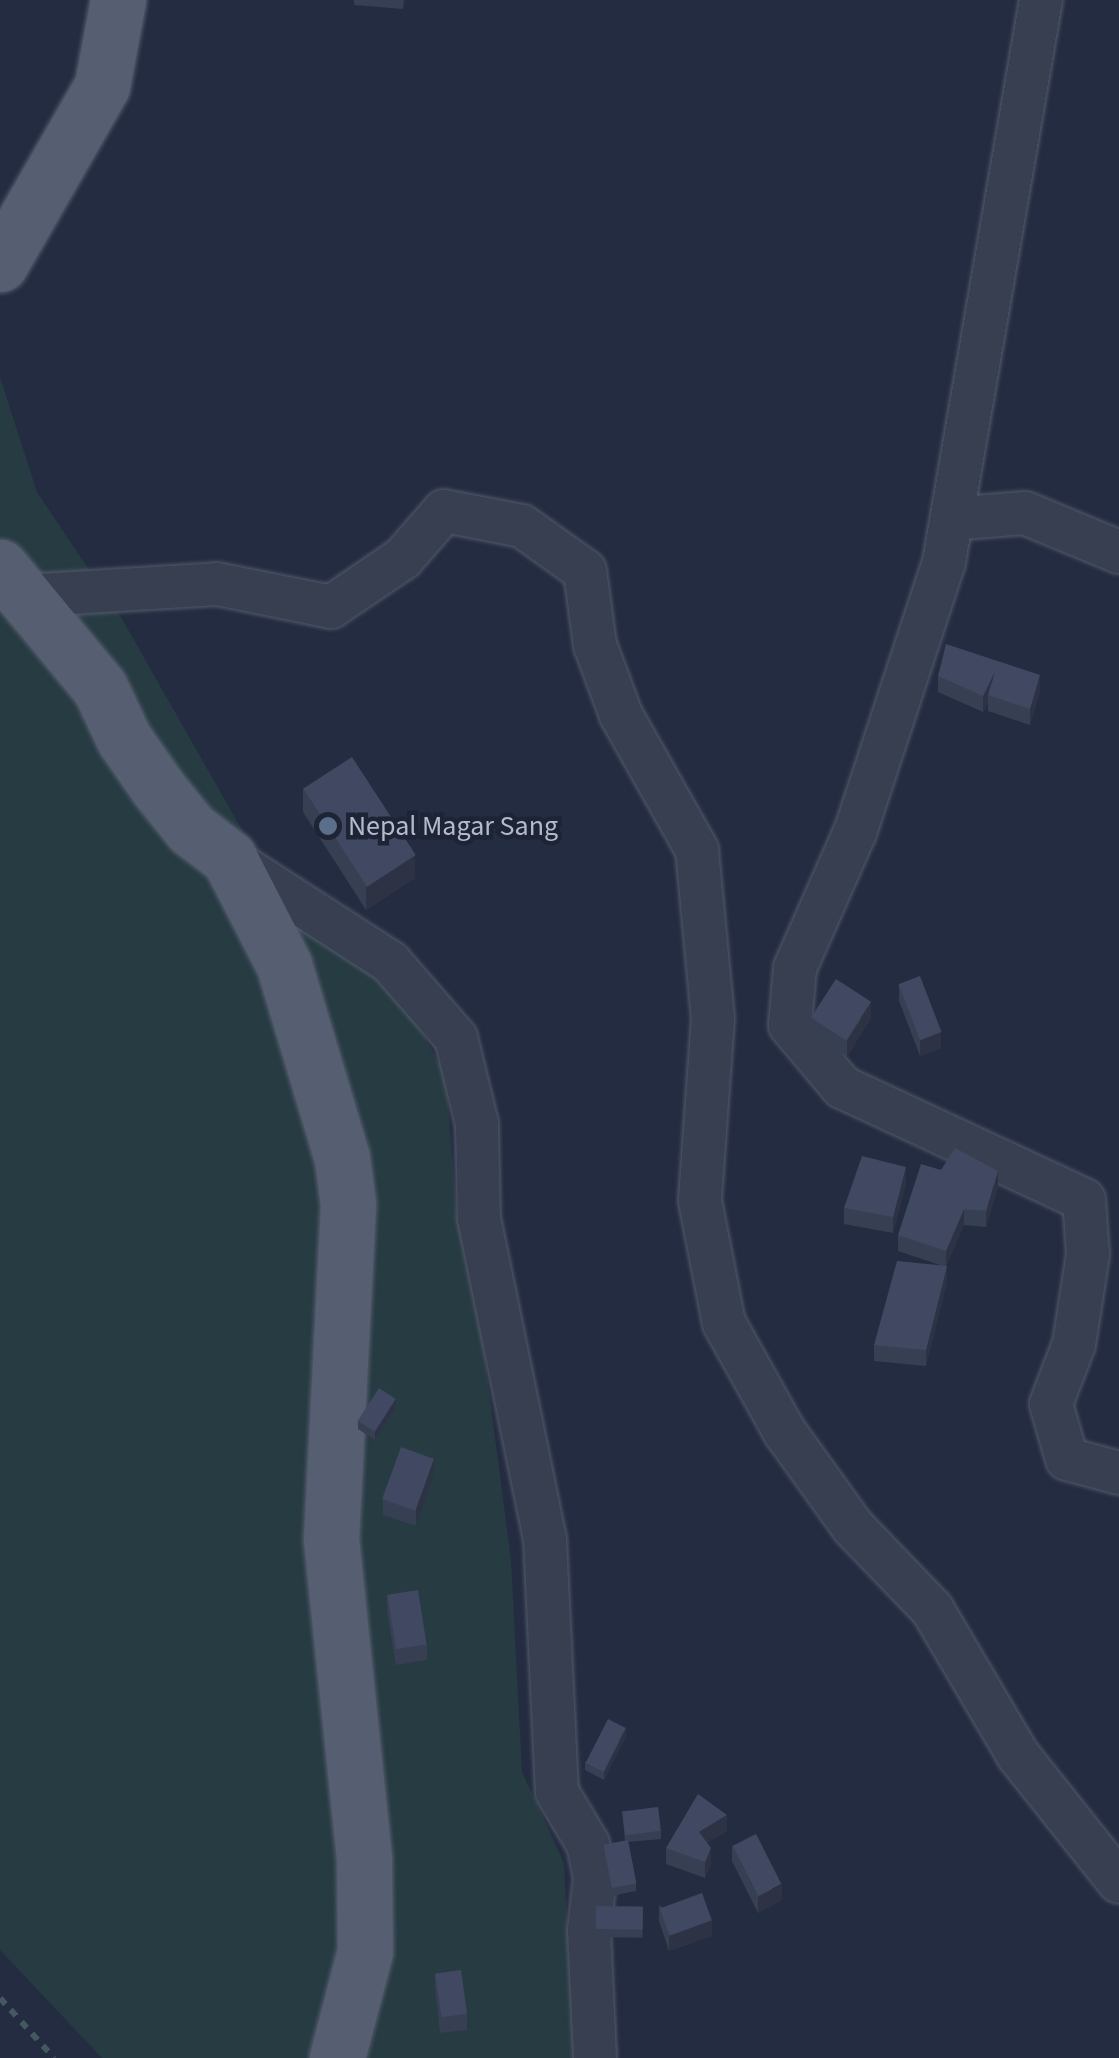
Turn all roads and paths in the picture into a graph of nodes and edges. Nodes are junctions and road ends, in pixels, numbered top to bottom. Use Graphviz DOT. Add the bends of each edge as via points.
graph roads {
  1 [pos="118,0"];
  2 [pos="1041,0"];
  3 [pos="0,264"];
  4 [pos="952,518"];
  5 [pos="1119,552"];
  6 [pos="12,582"];
  7 [pos="228,858"];
  8 [pos="1119,1473"];
  9 [pos="1119,1882"];
  10 [pos="0,1998"];
  11 [pos="54,2058"];
  12 [pos="337,2058"];
  13 [pos="595,2058"];
  1 -- 3 [label="main road" via="102,86"];
  2 -- 4 [label="street"];
  4 -- 5 [label="street" via="1025,513"];
  4 -- 8 [label="street" via="944,562 854,832 795,968 790,1025 842,1087 1084,1200 1088,1254 1074,1344 1052,1404 1067,1459"];
  6 -- 7 [label="main road" via="100,688 158,788 191,829"];
  6 -- 9 [label="street" via="217,584 330,607 403,558 444,511 522,526 585,571 595,645 620,715 697,850 712,1018 700,1201 724,1322 784,1431 852,1527 932,1609 1018,1755"];
  7 -- 12 [label="main road" via="284,965 342,1158 348,1204 332,1539 364,1860 366,1951"];
  7 -- 13 [label="street" via="390,962 456,1038 476,1124 479,1218 545,1540 556,1792 588,1844 595,1878 589,1930"];
  10 -- 11 [label="path"];
}
